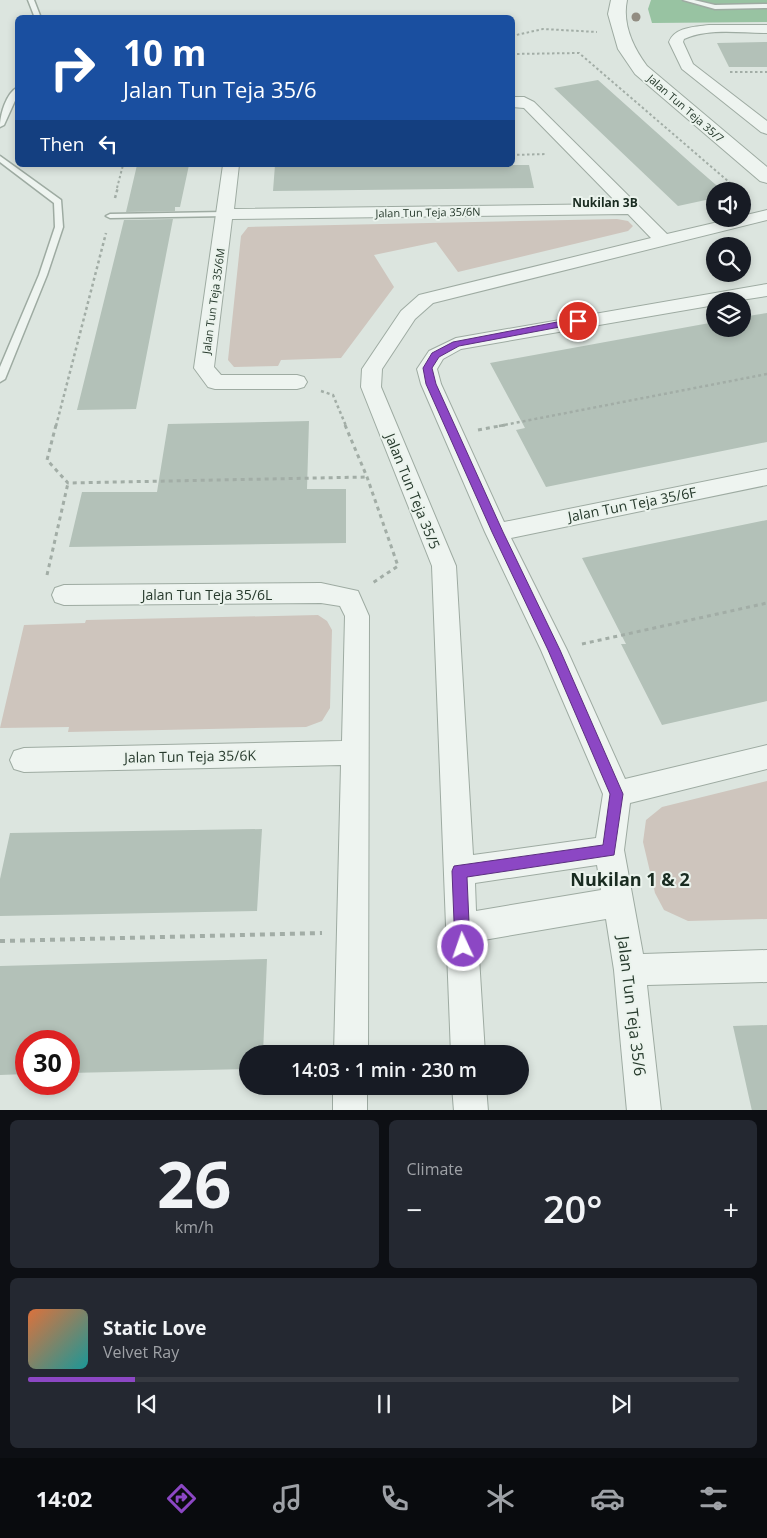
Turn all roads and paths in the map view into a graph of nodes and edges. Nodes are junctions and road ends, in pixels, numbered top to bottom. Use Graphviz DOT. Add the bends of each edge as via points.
graph roads {
  1 [pos="31,0"];
  2 [pos="620,0"];
  3 [pos="686,0"];
  4 [pos="767,6"];
  5 [pos="37,15"];
  6 [pos="767,29"];
  7 [pos="603,32"];
  8 [pos="515,35"];
  9 [pos="515,54"];
  10 [pos="15,92"];
  11 [pos="515,102"];
  12 [pos="760,118"];
  13 [pos="0,125"];
  14 [pos="767,129"];
  15 [pos="0,158"];
  16 [pos="122,167"];
  17 [pos="231,167"];
  18 [pos="767,177"];
  19 [pos="728,182"];
  20 [pos="632,209"];
  21 [pos="224,214"];
  22 [pos="767,215"];
  23 [pos="110,216"];
  24 [pos="662,240"];
  25 [pos="767,290"];
  26 [pos="767,374"];
  27 [pos="0,378"];
  28 [pos="297,382"];
  29 [pos="454,434"];
  30 [pos="367,477"];
  31 [pos="767,477"];
  32 [pos="68,483"];
  33 [pos="497,532"];
  34 [pos="64,595"];
  35 [pos="348,598"];
  36 [pos="767,603"];
  37 [pos="554,650"];
  38 [pos="355,753"];
  39 [pos="767,757"];
  40 [pos="24,760"];
  41 [pos="616,794"];
  42 [pos="609,850"];
  43 [pos="459,871"];
  44 [pos="617,902"];
  45 [pos="462,928"];
  46 [pos="352,932"];
  47 [pos="0,941"];
  48 [pos="767,966"];
  49 [pos="630,970"];
  50 [pos="350,1045"];
  51 [pos="468,1045"];
  52 [pos="350,1095"];
  53 [pos="470,1095"];
  54 [pos="350,1110"];
  55 [pos="471,1110"];
  56 [pos="644,1110"];
  1 -- 5 [label="lane"];
  2 -- 18 [label="street, Jalan Tun Teja 35/7" via="616,14 626,49 641,70"];
  3 -- 4 [label="lane" via="714,6"];
  6 -- 12 [label="street" via="698,30 685,32 676,42 687,66"];
  7 -- 8 [label="path" via="546,29"];
  9 -- 19 [label="path" via="579,54"];
  10 -- 13 [label="lane"];
  11 -- 20 [label="street" via="529,105"];
  12 -- 14 [label="street"];
  15 -- 27 [label="lane" via="58,202 58,227 43,275"];
  16 -- 23 [label="path"];
  17 -- 21 [label="street, Jalan Tun Teja 35/6M"];
  20 -- 21 [label="street, Jalan Tun Teja 35/6N"];
  20 -- 24 [label="street"];
  21 -- 23 [label="lane"];
  21 -- 28 [label="street, Jalan Tun Teja 35/6M" via="204,368 215,382"];
  22 -- 24 [label="street, Jalan Tun Teja 35/5"];
  23 -- 32 [label="path" via="47,460"];
  24 -- 43 [label="street, Jalan Tun Teja 35/5" via="426,300 408,315 372,369 371,387 444,566"];
  25 -- 29 [label="street" via="456,344 436,355 427,368"];
  26 -- 29 [label="path"];
  28 -- 30 [label="path" via="332,395"];
  29 -- 33 [label="street"];
  30 -- 32 [label="path"];
  30 -- 35 [label="path" via="398,566"];
  31 -- 33 [label="street, Jalan Tun Teja 35/6F"];
  32 -- 34 [label="path" via="45,582"];
  33 -- 37 [label="street"];
  34 -- 35 [label="street, Jalan Tun Teja 35/6L" via="321,593"];
  35 -- 38 [label="street" via="357,616"];
  36 -- 37 [label="path"];
  37 -- 41 [label="street"];
  38 -- 40 [label="street, Jalan Tun Teja 35/6K"];
  38 -- 46 [label="street"];
  39 -- 41 [label="street"];
  41 -- 42 [label="street, Jalan Tun Teja 35/6"];
  42 -- 43 [label="street"];
  42 -- 44 [label="street, Jalan Tun Teja 35/6"];
  43 -- 45 [label="street, Jalan Tun Teja 35/5"];
  44 -- 45 [label="street"];
  44 -- 49 [label="street, Jalan Tun Teja 35/6"];
  45 -- 51 [label="street, Jalan Tun Teja 35/5"];
  46 -- 47 [label="path"];
  46 -- 50 [label="street"];
  48 -- 49 [label="street"];
  49 -- 56 [label="street, Jalan Tun Teja 35/6"];
  52 -- 54 [label="street"];
  53 -- 55 [label="street"];
}
